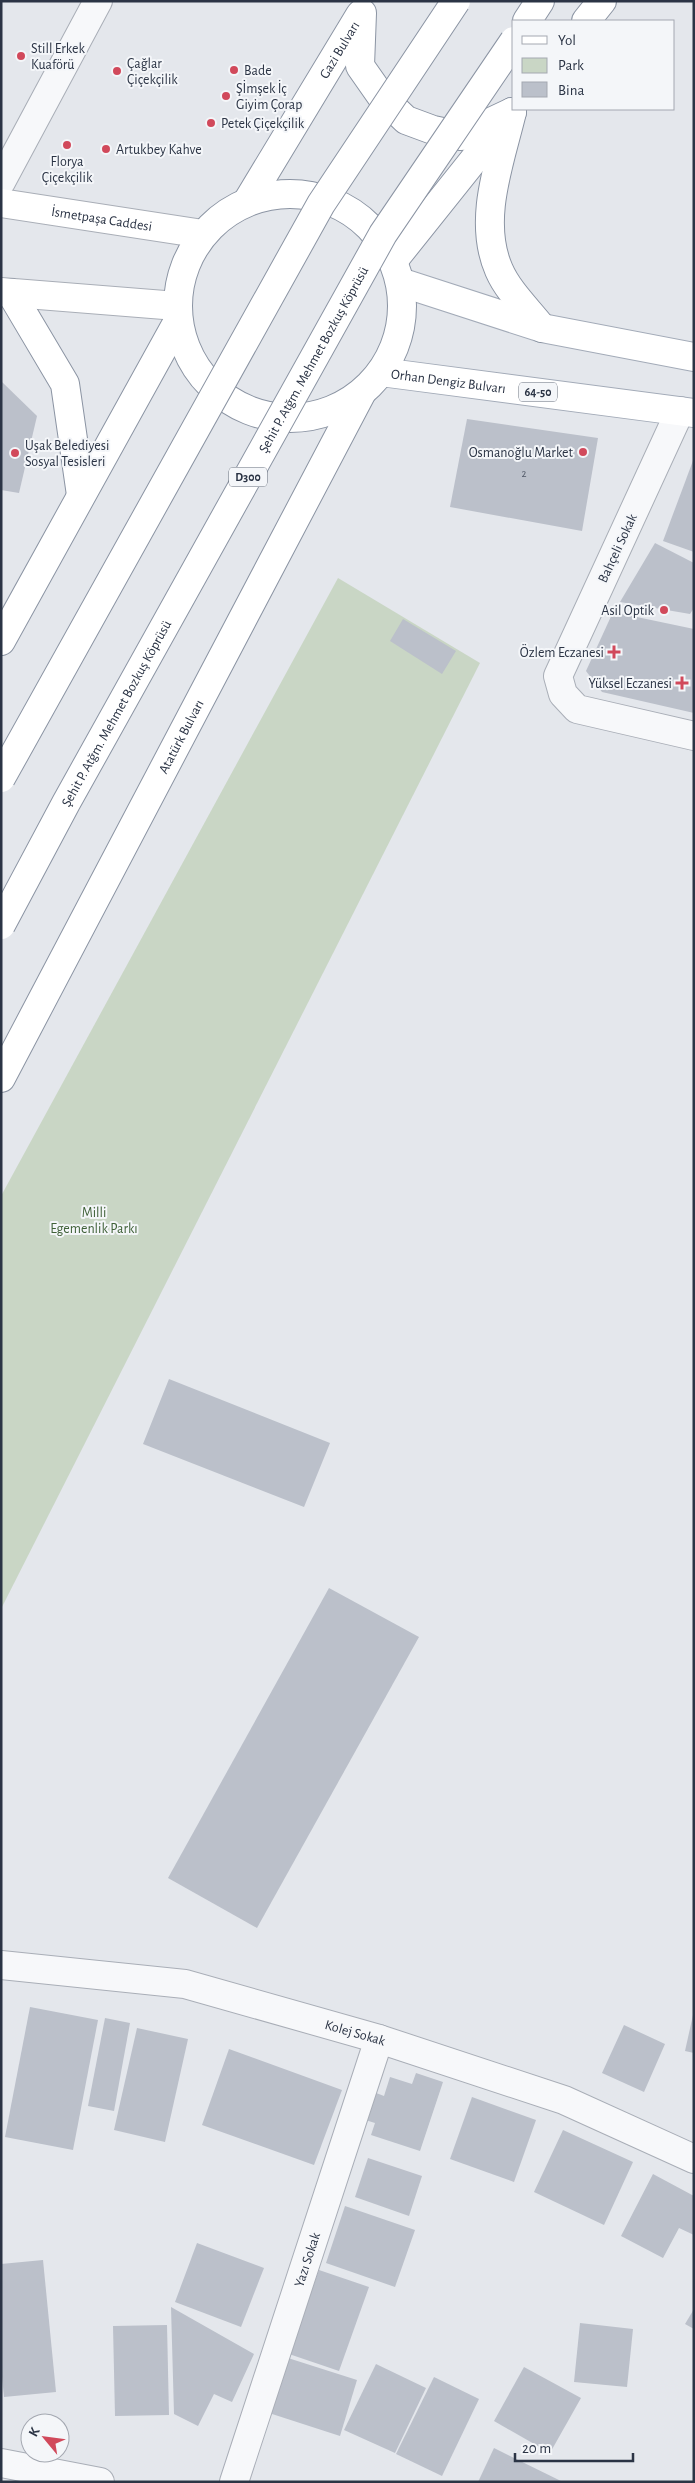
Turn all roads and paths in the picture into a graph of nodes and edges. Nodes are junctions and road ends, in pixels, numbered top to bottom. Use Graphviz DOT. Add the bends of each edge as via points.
graph roads {
  1 [pos="98,1"];
  2 [pos="456,1"];
  3 [pos="540,1"];
  4 [pos="602,1"];
  5 [pos="365,7"];
  6 [pos="528,20"];
  7 [pos="587,20"];
  8 [pos="512,44"];
  9 [pos="513,110"];
  10 [pos="1,182"];
  11 [pos="247,202"];
  12 [pos="1,203"];
  13 [pos="203,234"];
  14 [pos="397,271"];
  15 [pos="6,292"];
  16 [pos="177,314"];
  17 [pos="542,328"];
  18 [pos="694,357"];
  19 [pos="382,372"];
  20 [pos="361,394"];
  21 [pos="687,412"];
  22 [pos="81,495"];
  23 [pos="1,641"];
  24 [pos="694,736"];
  25 [pos="1,778"];
  26 [pos="1,925"];
  27 [pos="1,1078"];
  28 [pos="1,1966"];
  29 [pos="379,2039"];
  30 [pos="694,2160"];
  31 [pos="1,2463"];
  32 [pos="100,2482"];
  33 [pos="234,2482"];
  1 -- 10 [label="street"];
  2 -- 25 [label="main road, bridge" via="321,204"];
  3 -- 6 [label="main road"];
  4 -- 7 [label="main road"];
  5 -- 9 [label="main road" via="360,66 381,96 406,120 461,136"];
  5 -- 11 [label="main road, Gazi Bulvarı"];
  8 -- 26 [label="main road, Şehit P. Atğm. Mehmet Bozkuş Köprüsü / D300, bridge" via="383,234 66,802"];
  9 -- 14 [label="main road"];
  9 -- 17 [label="main road" via="491,202 490,242 499,271"];
  11 -- 13 [label="main road" via="230,210"];
  11 -- 14 [label="main road" via="289,193 332,201 369,225 383,242"];
  12 -- 13 [label="main road, İsmetpaşa Caddesi"];
  13 -- 16 [label="main road" via="184,268"];
  14 -- 17 [label="main road"];
  14 -- 19 [label="main road" via="403,305 400,328"];
  15 -- 16 [label="main road"];
  15 -- 22 [label="main road" via="65,384"];
  16 -- 20 [label="main road" via="184,345 194,366 209,385 248,411 271,418 295,419 334,410"];
  16 -- 22 [label="main road"];
  17 -- 18 [label="main road"];
  19 -- 20 [label="main road"];
  19 -- 21 [label="main road, Orhan Dengiz Bulvarı / 64-50"];
  20 -- 27 [label="main road, Atatürk Bulvarı"];
  21 -- 24 [label="street, Bahçeli Sokak" via="558,676 563,694 577,709"];
  22 -- 23 [label="main road"];
  28 -- 29 [label="street, Kolej Sokak" via="185,1984"];
  29 -- 30 [label="street, Kolej Sokak" via="564,2100"];
  29 -- 33 [label="street, Yazı Sokak"];
  31 -- 32 [label="street"];
}
